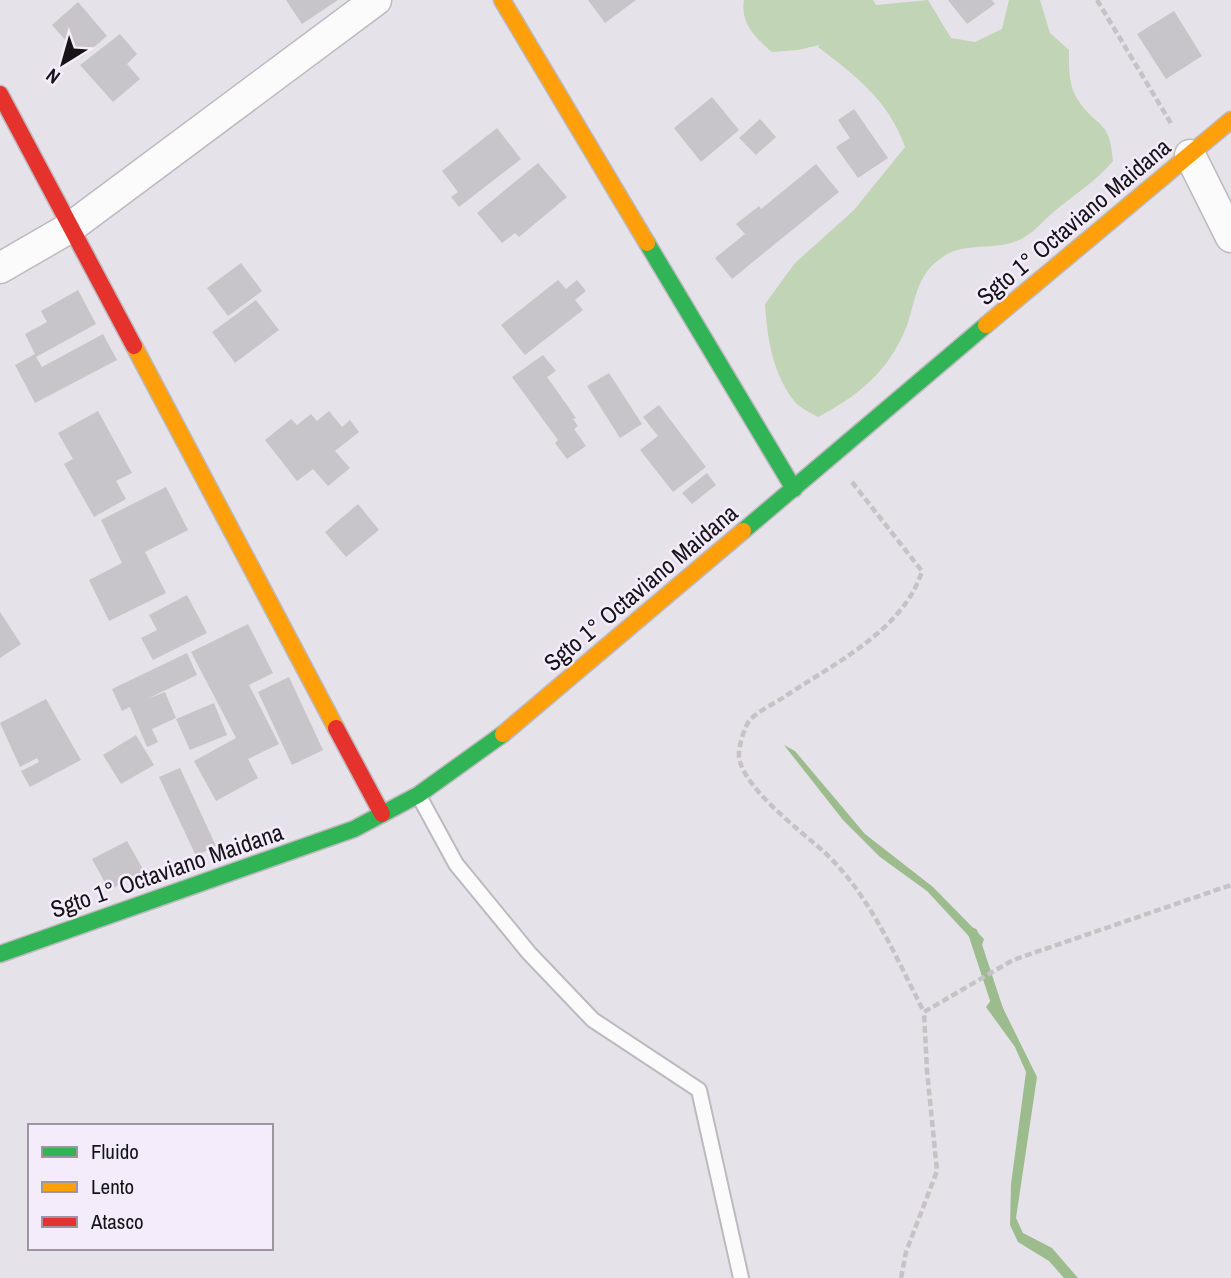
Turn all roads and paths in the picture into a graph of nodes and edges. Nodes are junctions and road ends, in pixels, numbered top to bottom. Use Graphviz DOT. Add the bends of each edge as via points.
graph roads {
  1 [pos="376,0"];
  2 [pos="502,0"];
  3 [pos="1097,0"];
  4 [pos="0,94"];
  5 [pos="1231,121"];
  6 [pos="1190,155"];
  7 [pos="71,227"];
  8 [pos="1231,237"];
  9 [pos="0,268"];
  10 [pos="832,456"];
  11 [pos="794,489"];
  12 [pos="418,794"];
  13 [pos="383,814"];
  14 [pos="1231,885"];
  15 [pos="0,954"];
  16 [pos="924,1012"];
  17 [pos="741,1278"];
  18 [pos="901,1278"];
  1 -- 7 [label="street"];
  2 -- 11 [label="main road"];
  3 -- 6 [label="path"];
  4 -- 7 [label="main road"];
  5 -- 6 [label="main road, Sgto 1° Octaviano Maidana"];
  6 -- 8 [label="street"];
  6 -- 10 [label="main road, Sgto 1° Octaviano Maidana"];
  7 -- 9 [label="street"];
  7 -- 13 [label="main road"];
  10 -- 11 [label="main road, Sgto 1° Octaviano Maidana"];
  10 -- 16 [label="path" via="922,571 909,603 860,646 750,720 739,754 761,794 846,872"];
  11 -- 12 [label="main road, Sgto 1° Octaviano Maidana" via="500,737"];
  12 -- 13 [label="main road, Sgto 1° Octaviano Maidana"];
  12 -- 17 [label="lane" via="456,864 593,1020 699,1090"];
  13 -- 15 [label="main road, Sgto 1° Octaviano Maidana" via="354,829"];
  14 -- 16 [label="path" via="1013,960"];
  16 -- 18 [label="path" via="937,1171 906,1252"];
}
